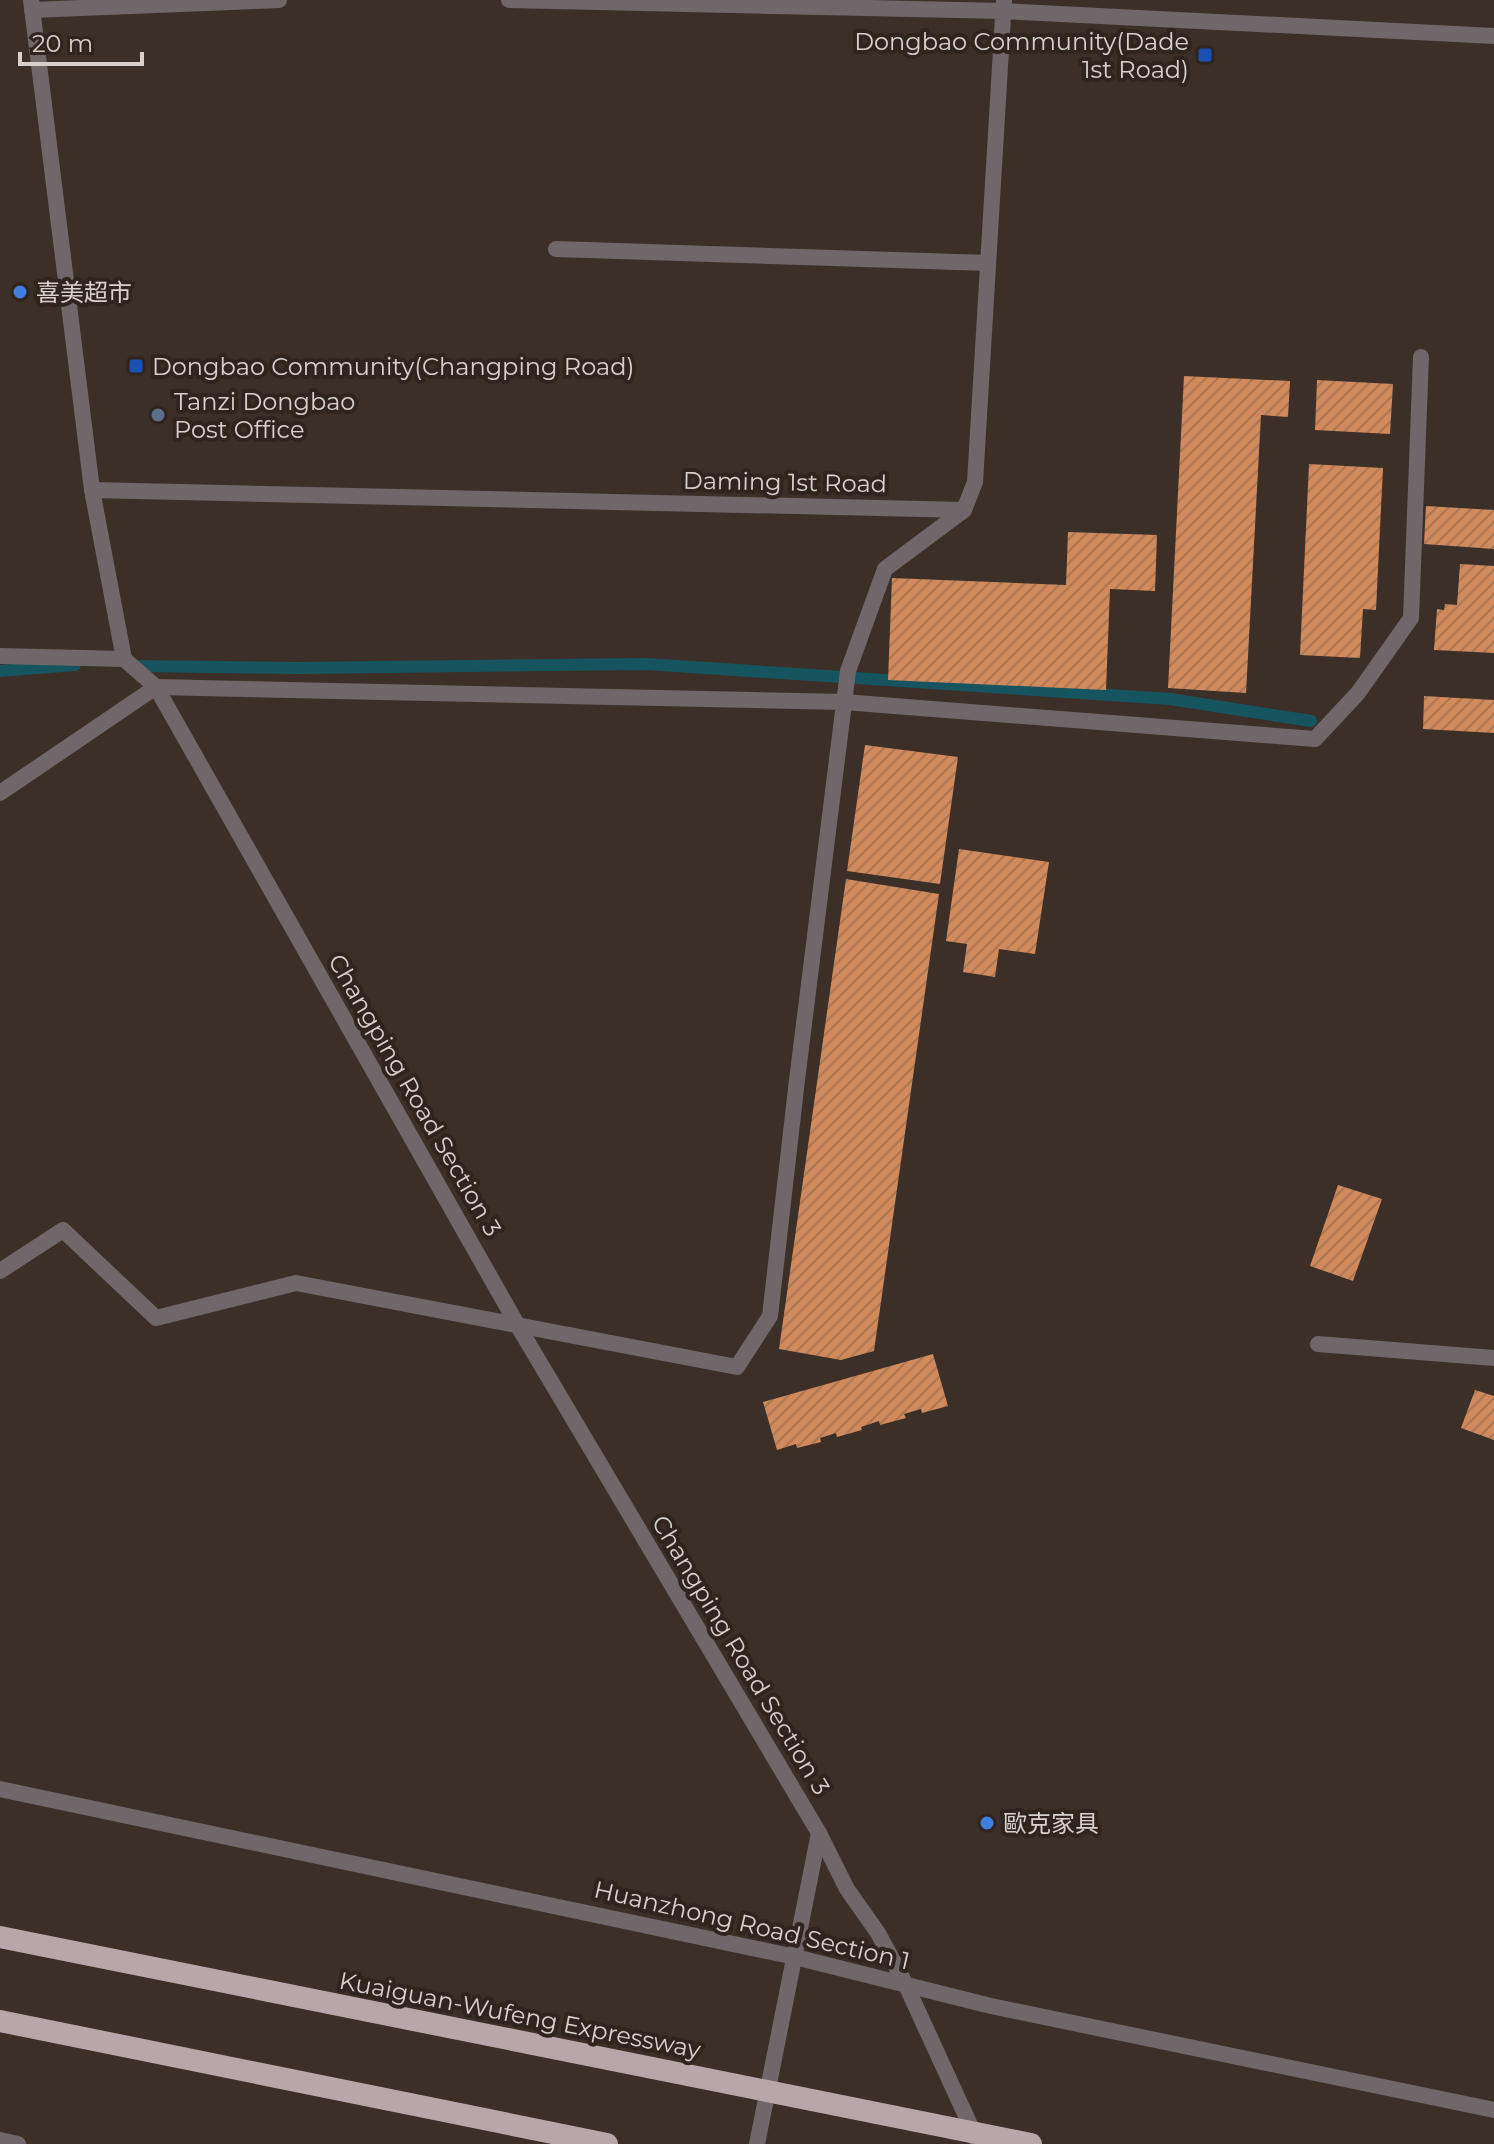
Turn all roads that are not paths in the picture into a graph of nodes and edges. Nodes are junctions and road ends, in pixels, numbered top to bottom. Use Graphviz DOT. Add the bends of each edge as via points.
graph roads {
  1 [pos="279,0"];
  2 [pos="509,0"];
  3 [pos="31,5"];
  4 [pos="1004,6"];
  5 [pos="1494,36"];
  6 [pos="556,249"];
  7 [pos="988,263"];
  8 [pos="1421,357"];
  9 [pos="92,490"];
  10 [pos="964,510"];
  11 [pos="0,656"];
  12 [pos="124,659"];
  13 [pos="156,687"];
  14 [pos="844,702"];
  15 [pos="0,793"];
  16 [pos="0,1271"];
  17 [pos="518,1326"];
  18 [pos="1318,1344"];
  19 [pos="1493,1354"];
  20 [pos="0,1789"];
  21 [pos="819,1833"];
  22 [pos="0,1937"];
  23 [pos="795,1957"];
  24 [pos="905,1983"];
  25 [pos="0,2021"];
  26 [pos="1494,2110"];
  27 [pos="0,2140"];
  28 [pos="18,2144"];
  29 [pos="607,2144"];
  30 [pos="757,2144"];
  31 [pos="979,2144"];
  32 [pos="1031,2144"];
  1 -- 3 [label="street"];
  2 -- 4 [label="street"];
  3 -- 9 [label="street"];
  4 -- 5 [label="street"];
  4 -- 7 [label="street"];
  6 -- 7 [label="street"];
  7 -- 10 [label="street" via="975,482"];
  8 -- 14 [label="street" via="1411,618 1358,693 1315,739"];
  9 -- 10 [label="street, Daming 1st Road"];
  9 -- 12 [label="street"];
  10 -- 14 [label="street" via="885,569 848,671"];
  11 -- 12 [label="street"];
  12 -- 13 [label="street, Changping Road Section 3"];
  13 -- 14 [label="street"];
  13 -- 15 [label="street"];
  13 -- 17 [label="street, Changping Road Section 3"];
  14 -- 17 [label="street" via="770,1316 737,1367"];
  16 -- 17 [label="street" via="63,1230 156,1318 296,1283"];
  17 -- 21 [label="street, Changping Road Section 3"];
  18 -- 19 [label="street"];
  20 -- 23 [label="street, Huanzhong Road Section 1"];
  21 -- 23 [label="street"];
  21 -- 24 [label="street, Changping Road Section 3"];
  22 -- 32 [label="highway, Kuaiguan-Wufeng Expressway, bridge"];
  23 -- 24 [label="street, Huanzhong Road Section 1"];
  23 -- 30 [label="street"];
  24 -- 26 [label="street, Huanzhong Road Section 1" via="991,2006"];
  24 -- 31 [label="street, Changping Road Section 3"];
  25 -- 29 [label="highway"];
  27 -- 28 [label="street"];
}
